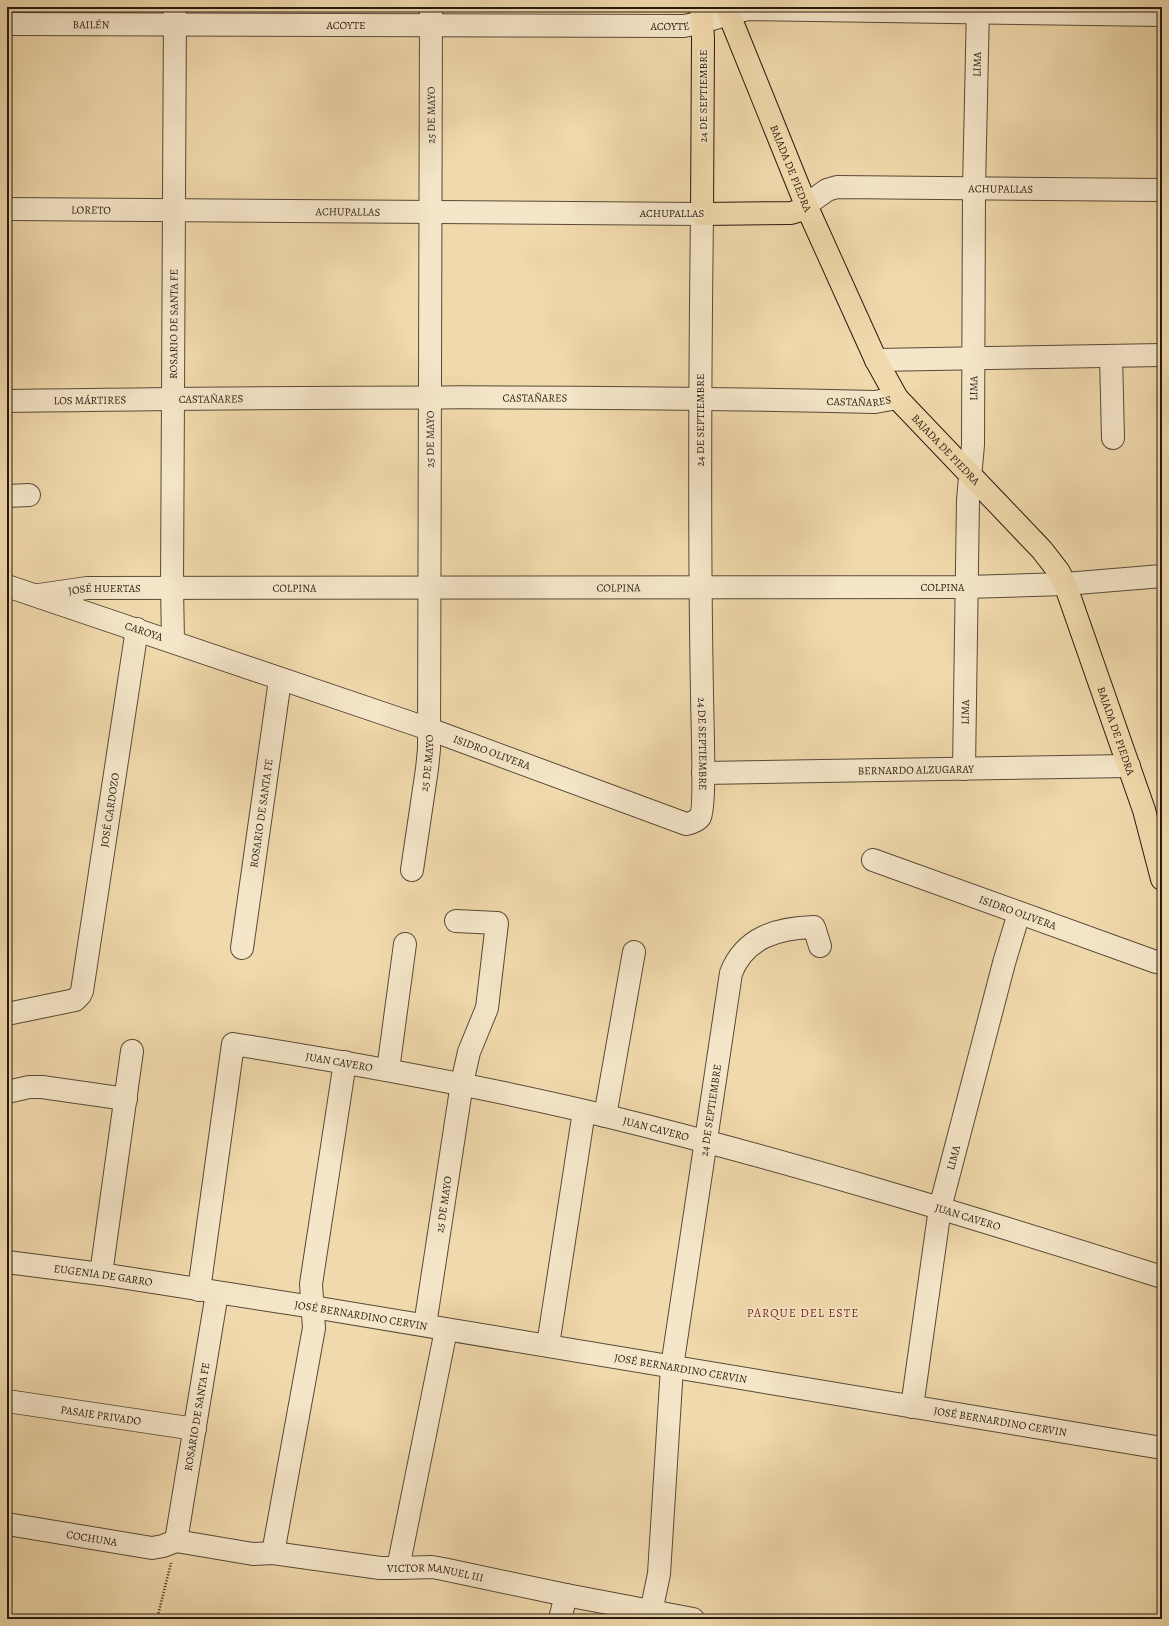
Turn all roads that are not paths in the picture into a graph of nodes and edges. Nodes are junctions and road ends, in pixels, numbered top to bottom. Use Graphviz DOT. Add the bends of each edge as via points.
graph roads {
  1 [pos="727,10"];
  2 [pos="978,10"];
  3 [pos="175,15"];
  4 [pos="702,15"];
  5 [pos="431,16"];
  6 [pos="1162,16"];
  7 [pos="7,24"];
  8 [pos="974,189"];
  9 [pos="1162,190"];
  10 [pos="806,205"];
  11 [pos="7,209"];
  12 [pos="175,209"];
  13 [pos="431,212"];
  14 [pos="702,214"];
  15 [pos="1162,355"];
  16 [pos="1111,356"];
  17 [pos="974,358"];
  18 [pos="876,360"];
  19 [pos="429,398"];
  20 [pos="699,398"];
  21 [pos="897,398"];
  22 [pos="173,399"];
  23 [pos="7,401"];
  24 [pos="1113,438"];
  25 [pos="970,473"];
  26 [pos="29,495"];
  27 [pos="7,496"];
  28 [pos="1162,576"];
  29 [pos="1064,584"];
  30 [pos="7,586"];
  31 [pos="172,587"];
  32 [pos="966,587"];
  33 [pos="428,588"];
  34 [pos="700,588"];
  35 [pos="38,596"];
  36 [pos="137,629"];
  37 [pos="173,641"];
  38 [pos="280,680"];
  39 [pos="429,729"];
  40 [pos="1129,766"];
  41 [pos="964,769"];
  42 [pos="703,773"];
  43 [pos="700,817"];
  44 [pos="873,860"];
  45 [pos="412,870"];
  46 [pos="1162,879"];
  47 [pos="1019,912"];
  48 [pos="456,921"];
  49 [pos="405,944"];
  50 [pos="820,946"];
  51 [pos="242,948"];
  52 [pos="634,952"];
  53 [pos="1162,963"];
  54 [pos="7,1014"];
  55 [pos="233,1044"];
  56 [pos="132,1051"];
  57 [pos="345,1062"];
  58 [pos="388,1070"];
  59 [pos="462,1083"];
  60 [pos="7,1092"];
  61 [pos="126,1099"];
  62 [pos="584,1111"];
  63 [pos="605,1116"];
  64 [pos="706,1142"];
  65 [pos="940,1208"];
  66 [pos="7,1262"];
  67 [pos="101,1274"];
  68 [pos="1162,1277"];
  69 [pos="208,1292"];
  70 [pos="314,1307"];
  71 [pos="425,1325"];
  72 [pos="446,1330"];
  73 [pos="548,1345"];
  74 [pos="672,1367"];
  75 [pos="7,1401"];
  76 [pos="912,1407"];
  77 [pos="195,1429"];
  78 [pos="1162,1448"];
  79 [pos="7,1524"];
  80 [pos="176,1541"];
  81 [pos="273,1553"];
  82 [pos="398,1568"];
  83 [pos="566,1595"];
  84 [pos="651,1612"];
  85 [pos="560,1619"];
  86 [pos="693,1619"];
  1 -- 2 [label="street, ACOYTE"];
  1 -- 4 [label="street, ACOYTE"];
  1 -- 10 [label="main road, BAJADA DE PIEDRA"];
  2 -- 6 [label="street, ACOYTE"];
  2 -- 8 [label="street, LIMA"];
  3 -- 5 [label="street, ACOYTE"];
  3 -- 7 [label="street, BAILÉN"];
  3 -- 12 [label="street, ROSARIO DE SANTA FE"];
  4 -- 5 [label="street, ACOYTE" via="684,26"];
  4 -- 14 [label="main road, 24 DE SEPTIEMBRE"];
  5 -- 13 [label="street, 25 DE MAYO"];
  8 -- 9 [label="street, ACHUPALLAS"];
  8 -- 10 [label="street, ACHUPALLAS" via="837,187 827,190"];
  8 -- 17 [label="street, LIMA"];
  10 -- 14 [label="main road, ACHUPALLAS" via="791,214"];
  10 -- 18 [label="main road, BAJADA DE PIEDRA"];
  11 -- 12 [label="street, LORETO"];
  12 -- 13 [label="street, ACHUPALLAS"];
  12 -- 22 [label="street, ROSARIO DE SANTA FE"];
  13 -- 14 [label="street, ACHUPALLAS"];
  13 -- 19 [label="street, 25 DE MAYO"];
  14 -- 20 [label="street, 24 DE SEPTIEMBRE"];
  15 -- 16 [label="street"];
  16 -- 17 [label="street"];
  16 -- 24 [label="street"];
  17 -- 18 [label="street"];
  17 -- 25 [label="street, LIMA" via="973,445"];
  18 -- 21 [label="main road, BAJADA DE PIEDRA"];
  19 -- 20 [label="street, CASTAÑARES"];
  19 -- 22 [label="street, CASTAÑARES"];
  19 -- 33 [label="street, 25 DE MAYO"];
  20 -- 21 [label="street, CASTAÑARES" via="875,402"];
  20 -- 34 [label="street, 24 DE SEPTIEMBRE"];
  21 -- 25 [label="main road, BAJADA DE PIEDRA"];
  22 -- 23 [label="street, LOS MÁRTIRES"];
  22 -- 31 [label="street, ROSARIO DE SANTA FE"];
  25 -- 29 [label="main road, BAJADA DE PIEDRA" via="1046,555 1059,572"];
  25 -- 32 [label="street, LIMA"];
  26 -- 27 [label="street"];
  28 -- 29 [label="street"];
  29 -- 32 [label="street, COLPINA"];
  29 -- 40 [label="main road, BAJADA DE PIEDRA"];
  30 -- 35 [label="street, CAROYA"];
  31 -- 33 [label="street, COLPINA"];
  31 -- 35 [label="street, JOSÉ HUERTAS" via="87,588"];
  31 -- 37 [label="street, ROSARIO DE SANTA FE"];
  32 -- 34 [label="street, COLPINA"];
  32 -- 41 [label="street, LIMA"];
  33 -- 34 [label="street, COLPINA"];
  33 -- 39 [label="street, 25 DE MAYO"];
  34 -- 42 [label="street, 24 DE SEPTIEMBRE"];
  35 -- 36 [label="street, CAROYA"];
  36 -- 37 [label="street, CAROYA"];
  36 -- 54 [label="street, JOSÉ CARDOZO" via="82,991 75,1000"];
  37 -- 38 [label="street, CAROYA"];
  38 -- 39 [label="street, ISIDRO OLIVERA"];
  38 -- 51 [label="street, ROSARIO DE SANTA FE"];
  39 -- 43 [label="street, ISIDRO OLIVERA" via="686,824"];
  39 -- 45 [label="street, 25 DE MAYO" via="427,768"];
  40 -- 41 [label="street, BERNARDO ALZUGARAY"];
  40 -- 46 [label="main road, BAJADA DE PIEDRA" via="1144,810"];
  41 -- 42 [label="street, BERNARDO ALZUGARAY"];
  42 -- 43 [label="street, 24 DE SEPTIEMBRE" via="703,808"];
  44 -- 47 [label="street, ISIDRO OLIVERA"];
  47 -- 53 [label="street, ISIDRO OLIVERA"];
  47 -- 65 [label="street, LIMA"];
  48 -- 59 [label="street, 25 DE MAYO" via="497,923 487,1008 469,1052"];
  49 -- 58 [label="street"];
  50 -- 64 [label="street, 24 DE SEPTIEMBRE" via="814,926 803,927 771,933 760,938 736,961"];
  52 -- 63 [label="street"];
  55 -- 57 [label="street, JUAN CAVERO"];
  55 -- 69 [label="street, ROSARIO DE SANTA FE"];
  56 -- 61 [label="street"];
  57 -- 58 [label="street, JUAN CAVERO"];
  57 -- 70 [label="street" via="311,1284"];
  58 -- 59 [label="street, JUAN CAVERO"];
  59 -- 62 [label="street, JUAN CAVERO"];
  59 -- 71 [label="street, 25 DE MAYO"];
  60 -- 61 [label="street" via="42,1086"];
  61 -- 67 [label="street"];
  62 -- 63 [label="street, JUAN CAVERO"];
  62 -- 73 [label="street"];
  63 -- 64 [label="street, JUAN CAVERO"];
  64 -- 65 [label="street, JUAN CAVERO"];
  64 -- 74 [label="street, 24 DE SEPTIEMBRE"];
  65 -- 68 [label="street, JUAN CAVERO"];
  65 -- 76 [label="street, LIMA"];
  66 -- 67 [label="street, EUGENIA DE GARRO"];
  67 -- 69 [label="street, EUGENIA DE GARRO"];
  69 -- 70 [label="street, JOSÉ BERNARDINO CERVIN"];
  69 -- 77 [label="street, ROSARIO DE SANTA FE"];
  70 -- 71 [label="street, JOSÉ BERNARDINO CERVIN"];
  70 -- 81 [label="street" via="314,1328"];
  71 -- 72 [label="street, JOSÉ BERNARDINO CERVIN"];
  72 -- 73 [label="street, JOSÉ BERNARDINO CERVIN"];
  72 -- 82 [label="street"];
  73 -- 74 [label="street, JOSÉ BERNARDINO CERVIN"];
  74 -- 76 [label="street, JOSÉ BERNARDINO CERVIN"];
  74 -- 84 [label="street, 24 DE SEPTIEMBRE" via="659,1574"];
  75 -- 77 [label="street, PASAJE PRIVADO"];
  76 -- 78 [label="street, JOSÉ BERNARDINO CERVIN"];
  77 -- 80 [label="street, ROSARIO DE SANTA FE"];
  79 -- 80 [label="street, COCHUNA" via="152,1548"];
  80 -- 81 [label="street, VICTOR MANUEL III" via="253,1554"];
  81 -- 82 [label="street, VICTOR MANUEL III" via="380,1568"];
  82 -- 83 [label="street, VICTOR MANUEL III" via="432,1567"];
  83 -- 84 [label="street, VICTOR MANUEL III"];
  83 -- 85 [label="street"];
  84 -- 86 [label="street, VICTOR MANUEL III"];
}
